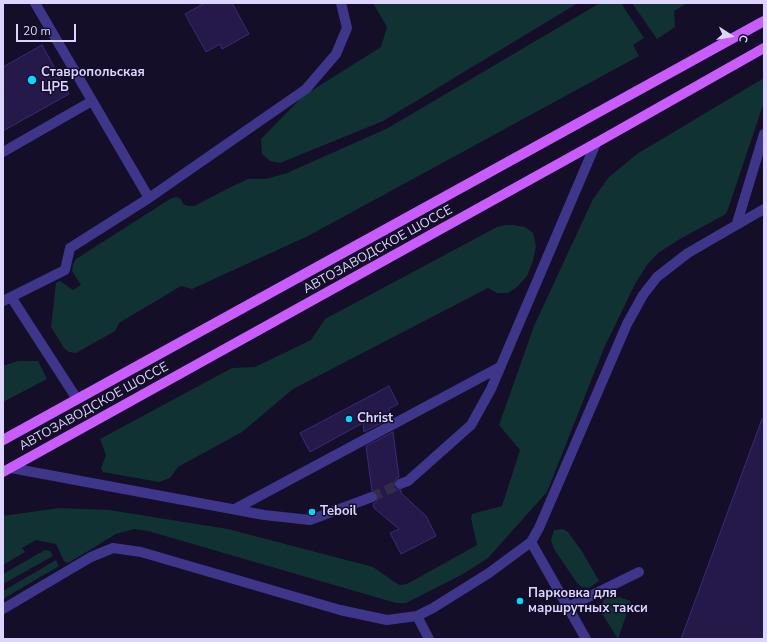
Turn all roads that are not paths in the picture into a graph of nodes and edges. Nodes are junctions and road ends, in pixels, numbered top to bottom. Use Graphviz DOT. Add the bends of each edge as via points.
graph roads {
  1 [pos="35,3"];
  2 [pos="341,3"];
  3 [pos="764,21"];
  4 [pos="764,48"];
  5 [pos="92,101"];
  6 [pos="764,134"];
  7 [pos="596,143"];
  8 [pos="3,152"];
  9 [pos="149,198"];
  10 [pos="764,209"];
  11 [pos="737,224"];
  12 [pos="7,299"];
  13 [pos="500,367"];
  14 [pos="77,399"];
  15 [pos="3,440"];
  16 [pos="7,470"];
  17 [pos="400,484"];
  18 [pos="372,497"];
  19 [pos="235,509"];
  20 [pos="531,542"];
  21 [pos="639,572"];
  22 [pos="568,607"];
  23 [pos="3,609"];
  24 [pos="417,616"];
  25 [pos="429,639"];
  26 [pos="586,639"];
  1 -- 5 [label="street"];
  2 -- 9 [label="street" via="348,28 336,54 306,88"];
  3 -- 14 [label="main road, АВТОЗАВОДСКОЕ ШОССЕ"];
  4 -- 7 [label="main road, АВТОЗАВОДСКОЕ ШОССЕ"];
  5 -- 8 [label="street"];
  5 -- 9 [label="street"];
  6 -- 11 [label="street"];
  7 -- 13 [label="street"];
  7 -- 16 [label="main road, АВТОЗАВОДСКОЕ ШОССЕ"];
  9 -- 12 [label="street" via="70,248 65,270"];
  10 -- 11 [label="street"];
  11 -- 20 [label="street" via="688,253 657,277 643,295 627,324"];
  12 -- 14 [label="street"];
  13 -- 17 [label="street" via="471,425 408,481"];
  13 -- 19 [label="street"];
  14 -- 15 [label="main road, АВТОЗАВОДСКОЕ ШОССЕ"];
  16 -- 19 [label="street"];
  18 -- 19 [label="street" via="310,520"];
  20 -- 22 [label="street"];
  20 -- 24 [label="street" via="489,573"];
  21 -- 22 [label="street"];
  22 -- 26 [label="street"];
  23 -- 24 [label="street" via="91,557 113,548 141,552 340,610 387,620"];
  24 -- 25 [label="street"];
}
